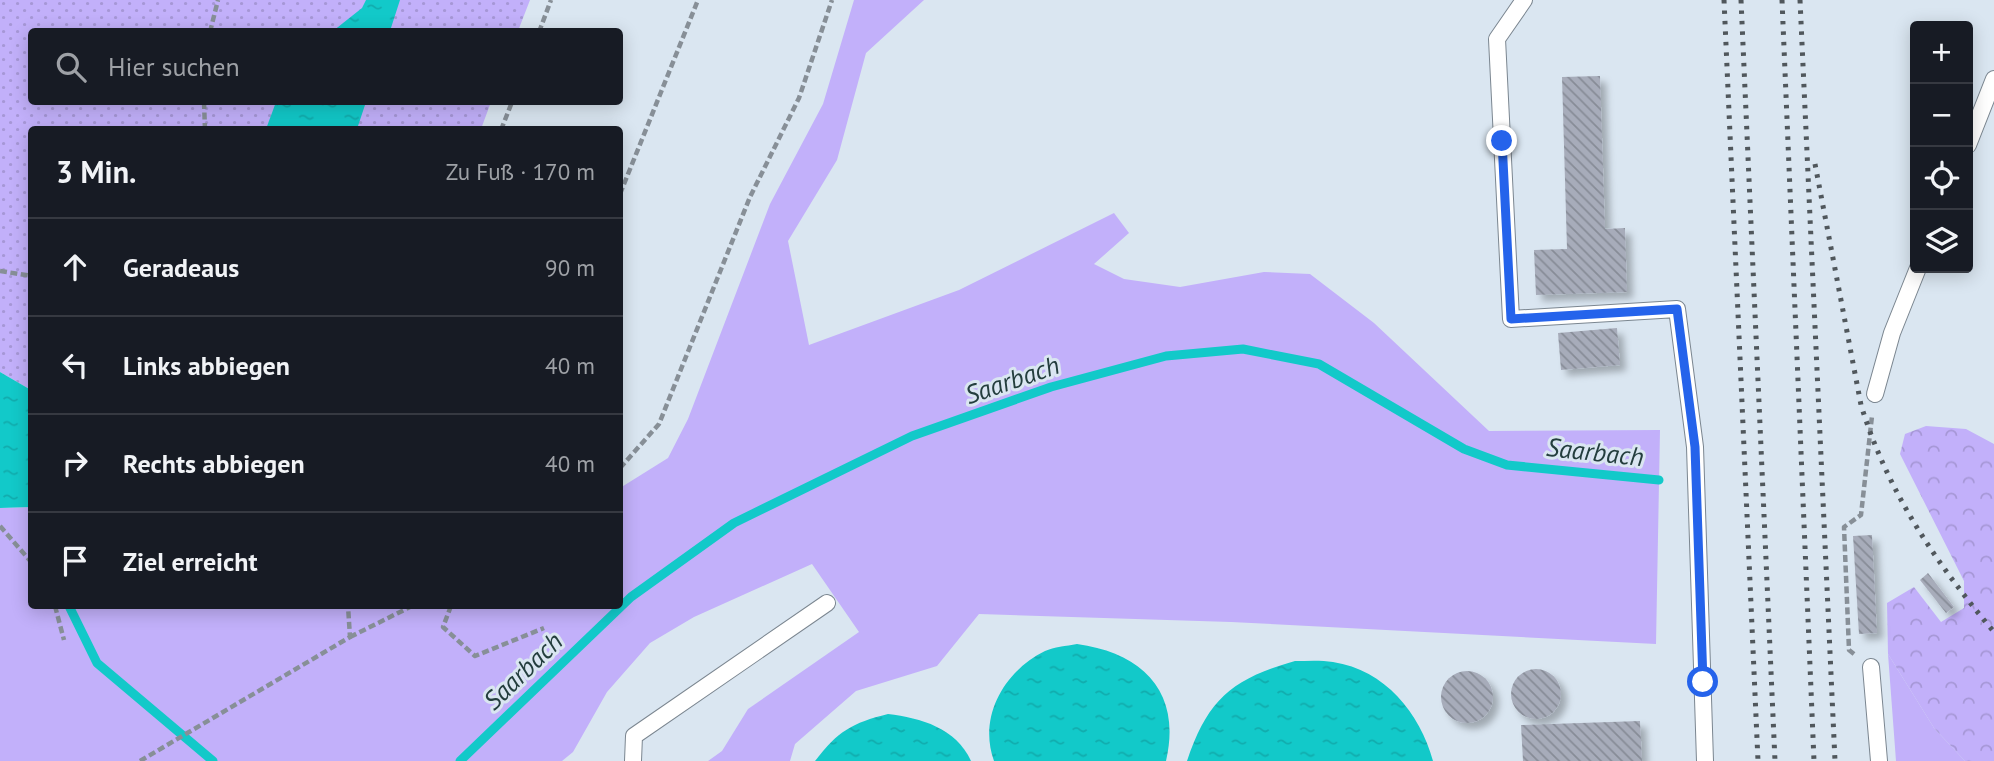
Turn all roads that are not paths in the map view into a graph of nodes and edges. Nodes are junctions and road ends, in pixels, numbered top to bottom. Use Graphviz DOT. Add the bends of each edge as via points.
graph roads {
  1 [pos="1524,0"];
  2 [pos="1994,79"];
  3 [pos="1973,132"];
  4 [pos="1916,273"];
  5 [pos="1875,394"];
  6 [pos="827,603"];
  7 [pos="1871,667"];
  8 [pos="632,761"];
  9 [pos="1705,761"];
  10 [pos="1879,761"];
  1 -- 9 [label="lane" via="1497,39 1511,319 1677,309 1695,447"];
  2 -- 3 [label="lane"];
  4 -- 5 [label="lane"];
  6 -- 8 [label="lane" via="634,736"];
  7 -- 10 [label="lane"];
}
